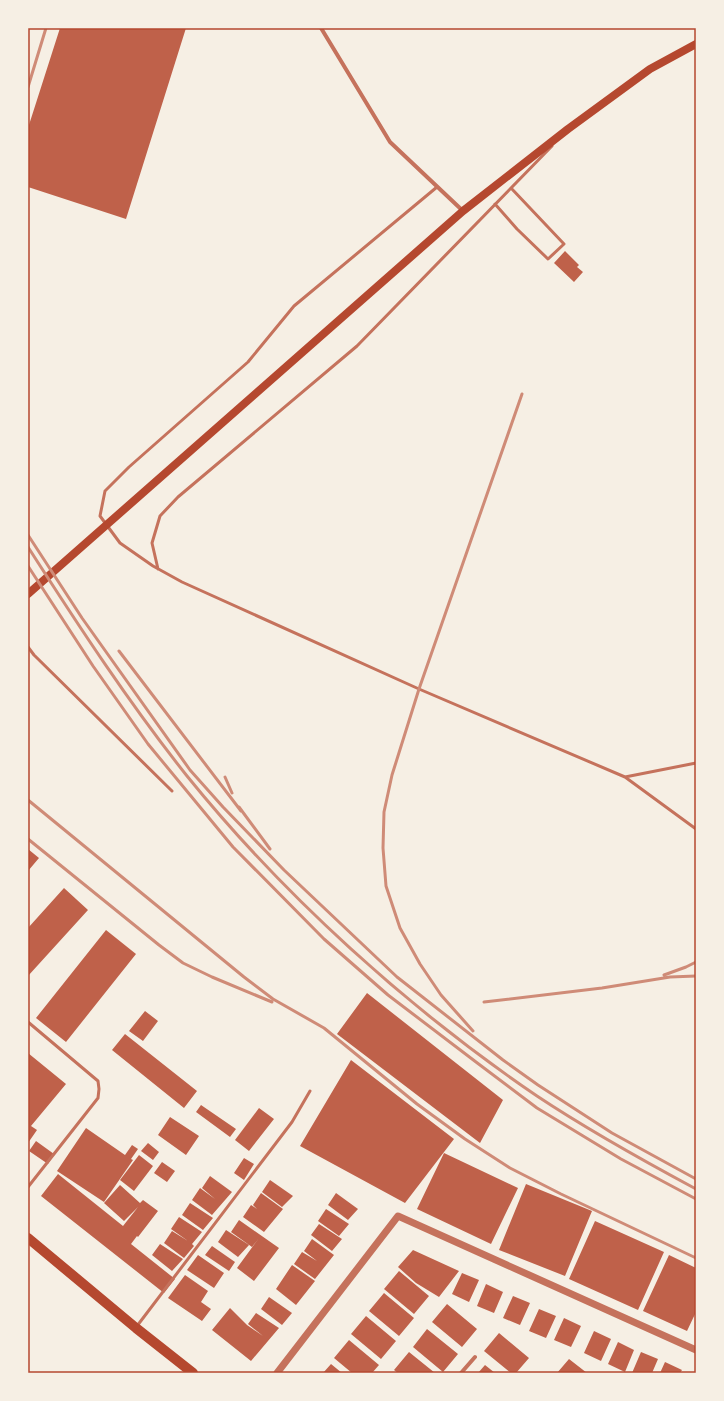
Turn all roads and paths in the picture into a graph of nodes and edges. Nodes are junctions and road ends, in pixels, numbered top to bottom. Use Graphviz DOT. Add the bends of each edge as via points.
graph roads {
  1 [pos="321,28"];
  2 [pos="696,44"];
  3 [pos="568,129"];
  4 [pos="437,187"];
  5 [pos="511,188"];
  6 [pos="495,204"];
  7 [pos="462,211"];
  8 [pos="158,569"];
  9 [pos="28,594"];
  10 [pos="28,647"];
  11 [pos="696,763"];
  12 [pos="625,778"];
  13 [pos="172,791"];
  14 [pos="696,829"];
  15 [pos="28,1022"];
  16 [pos="310,1091"];
  17 [pos="28,1187"];
  18 [pos="28,1238"];
  19 [pos="136,1328"];
  20 [pos="696,1350"];
  21 [pos="475,1357"];
  22 [pos="193,1373"];
  23 [pos="277,1373"];
  24 [pos="461,1373"];
  1 -- 4 [label="street" via="390,142"];
  2 -- 3 [label="main road" via="650,69"];
  3 -- 5 [label="lane"];
  3 -- 7 [label="main road"];
  4 -- 7 [label="street"];
  4 -- 8 [label="lane" via="294,306 248,362 105,491 100,516 120,543"];
  5 -- 6 [label="lane"];
  5 -- 6 [label="lane" via="564,244 557,252 548,259"];
  6 -- 8 [label="lane" via="356,346 178,497 160,516 152,543"];
  7 -- 9 [label="main road"];
  8 -- 12 [label="lane" via="419,689"];
  10 -- 13 [label="lane" via="77,699"];
  11 -- 12 [label="lane"];
  12 -- 14 [label="lane"];
  15 -- 17 [label="lane" via="98,1081 99,1090 98,1098"];
  16 -- 19 [label="lane" via="292,1122"];
  18 -- 19 [label="main road"];
  19 -- 22 [label="main road"];
  20 -- 23 [label="street" via="398,1216"];
  21 -- 24 [label="street"];
}
